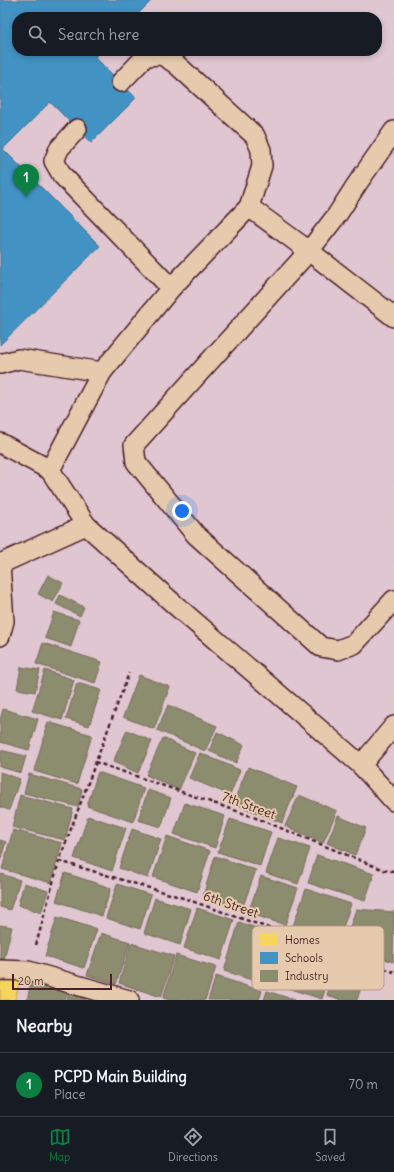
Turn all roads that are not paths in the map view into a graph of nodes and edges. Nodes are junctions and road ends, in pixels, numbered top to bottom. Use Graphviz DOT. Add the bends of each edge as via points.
graph roads {
  1 [pos="146,56"];
  2 [pos="164,56"];
  3 [pos="121,82"];
  4 [pos="77,129"];
  5 [pos="394,131"];
  6 [pos="249,207"];
  7 [pos="309,251"];
  8 [pos="171,288"];
  9 [pos="394,317"];
  10 [pos="0,364"];
  11 [pos="102,372"];
  12 [pos="0,443"];
  13 [pos="50,470"];
  14 [pos="86,525"];
  15 [pos="0,564"];
  16 [pos="394,600"];
  17 [pos="0,636"];
  18 [pos="394,726"];
  19 [pos="361,765"];
  20 [pos="394,801"];
  21 [pos="0,970"];
  22 [pos="129,1000"];
  1 -- 3 [label="lane"];
  2 -- 6 [label="lane" via="176,64 254,136 261,150 262,166"];
  4 -- 8 [label="lane" via="59,149 54,161 62,175"];
  5 -- 7 [label="lane" via="337,215"];
  6 -- 7 [label="lane"];
  6 -- 8 [label="lane"];
  7 -- 9 [label="lane"];
  7 -- 16 [label="lane" via="134,445 136,462 196,535 321,647 338,650 354,644"];
  8 -- 11 [label="lane"];
  10 -- 11 [label="lane" via="19,359"];
  11 -- 13 [label="lane"];
  12 -- 13 [label="lane"];
  13 -- 14 [label="lane"];
  14 -- 15 [label="lane"];
  14 -- 19 [label="lane"];
  15 -- 17 [label="lane" via="4,621"];
  18 -- 19 [label="lane"];
  19 -- 20 [label="lane"];
  21 -- 22 [label="lane" via="28,971"];
}
